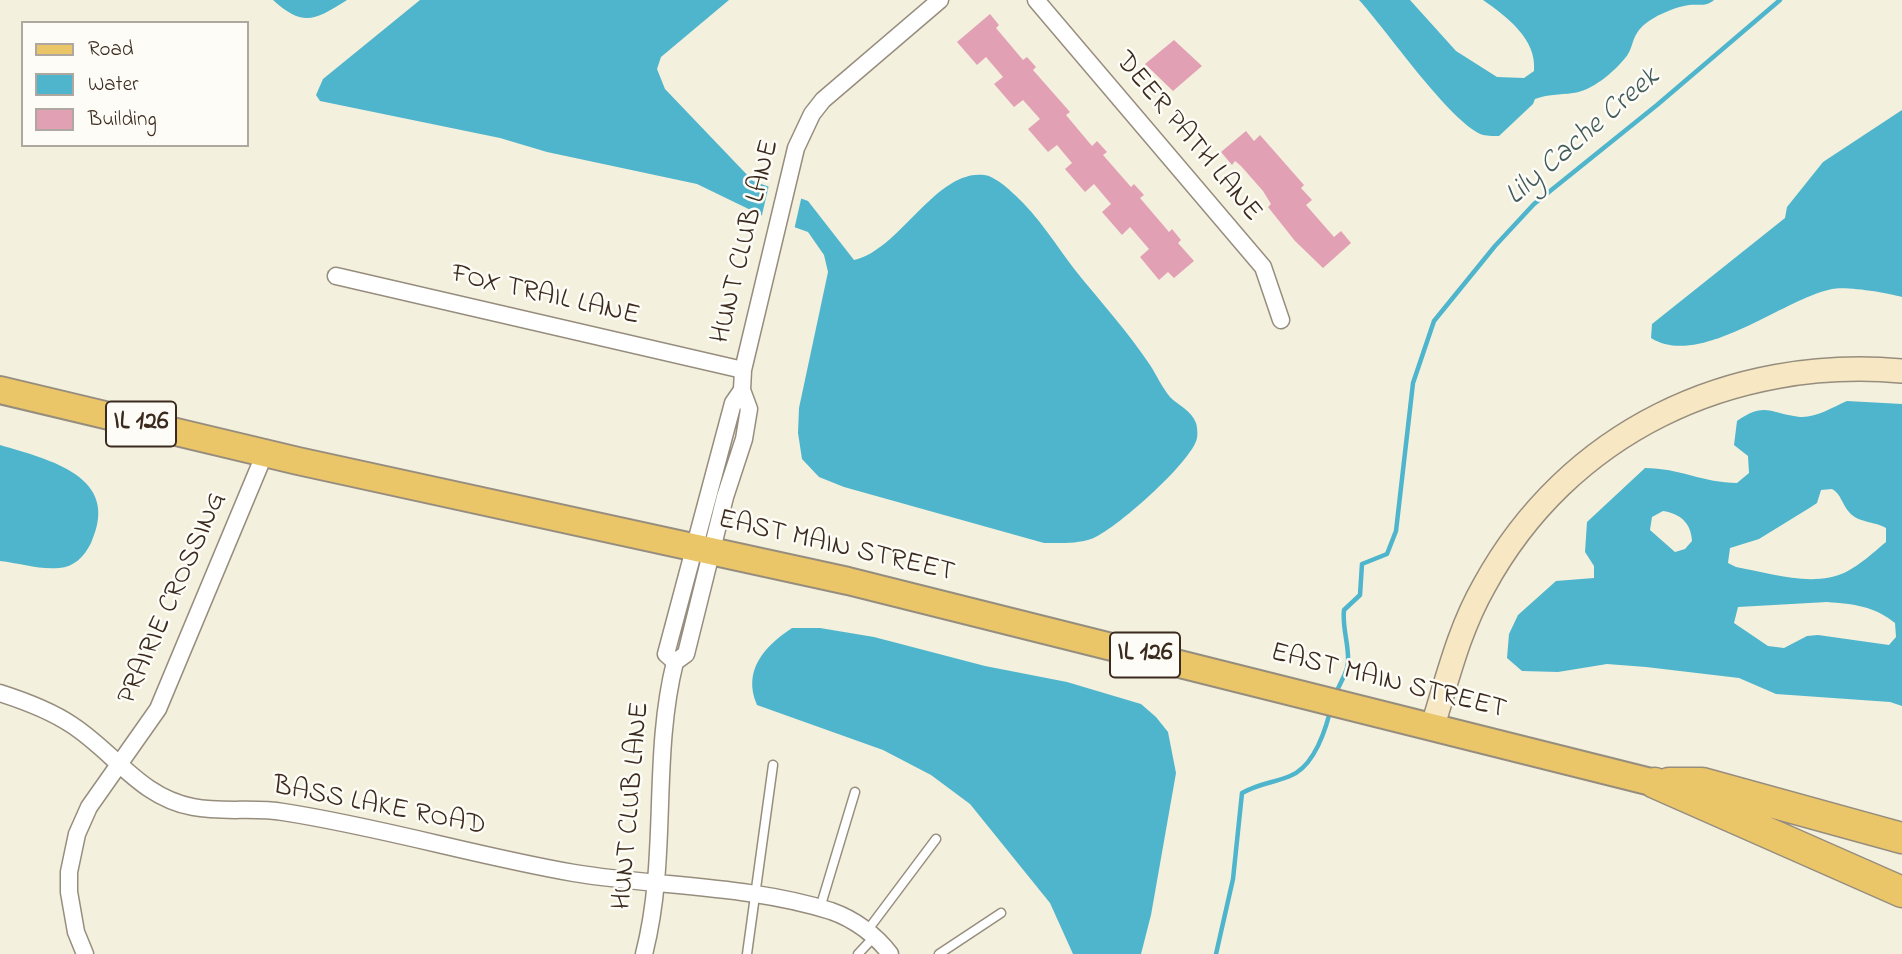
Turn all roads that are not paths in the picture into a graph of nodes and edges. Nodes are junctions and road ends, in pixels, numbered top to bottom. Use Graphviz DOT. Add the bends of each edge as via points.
graph roads {
  1 [pos="940,0"];
  2 [pos="1035,0"];
  3 [pos="336,276"];
  4 [pos="1282,320"];
  5 [pos="743,370"];
  6 [pos="1902,371"];
  7 [pos="0,390"];
  8 [pos="265,453"];
  9 [pos="703,551"];
  10 [pos="0,693"];
  11 [pos="1433,725"];
  12 [pos="773,765"];
  13 [pos="120,766"];
  14 [pos="1655,783"];
  15 [pos="855,792"];
  16 [pos="1902,838"];
  17 [pos="936,839"];
  18 [pos="656,882"];
  19 [pos="1902,892"];
  20 [pos="757,897"];
  21 [pos="820,908"];
  22 [pos="1001,913"];
  23 [pos="871,934"];
  24 [pos="85,954"];
  25 [pos="644,954"];
  26 [pos="747,954"];
  27 [pos="858,954"];
  28 [pos="890,954"];
  29 [pos="939,954"];
  1 -- 5 [label="street, HUNT CLUB LANE" via="823,100 802,133"];
  2 -- 4 [label="street, DEER PATH LANE" via="1263,267"];
  3 -- 5 [label="street, FOX TRAIL LANE"];
  5 -- 9 [label="street, HUNT CLUB LANE"];
  6 -- 11 [label="street" via="1809,370 1747,381 1663,412 1593,459 1539,507 1484,585 1454,652"];
  7 -- 8 [label="main road, EAST MAIN STREET / IL 126"];
  8 -- 9 [label="main road, EAST MAIN STREET / IL 126"];
  8 -- 13 [label="street, PRAIRIE CROSSING" via="158,709"];
  9 -- 11 [label="main road, EAST MAIN STREET / IL 126" via="886,590"];
  9 -- 18 [label="street, HUNT CLUB LANE" via="666,654 675,662 661,737"];
  10 -- 13 [label="street, BASS LAKE ROAD" via="74,726"];
  11 -- 14 [label="main road, EAST MAIN STREET"];
  12 -- 20 [label="lane"];
  13 -- 18 [label="street, BASS LAKE ROAD" via="161,797 195,808 286,812 509,861"];
  13 -- 24 [label="street, PRAIRIE CROSSING" via="89,807 72,853 71,912"];
  14 -- 16 [label="highway" via="1702,783"];
  14 -- 19 [label="highway"];
  15 -- 21 [label="lane"];
  17 -- 23 [label="lane"];
  18 -- 20 [label="street, BASS LAKE ROAD"];
  18 -- 25 [label="street, HUNT CLUB LANE"];
  20 -- 21 [label="street, BASS LAKE ROAD"];
  20 -- 26 [label="lane"];
  21 -- 23 [label="street, BASS LAKE ROAD"];
  22 -- 29 [label="lane"];
  23 -- 27 [label="lane"];
  23 -- 28 [label="street, BASS LAKE ROAD"];
}
